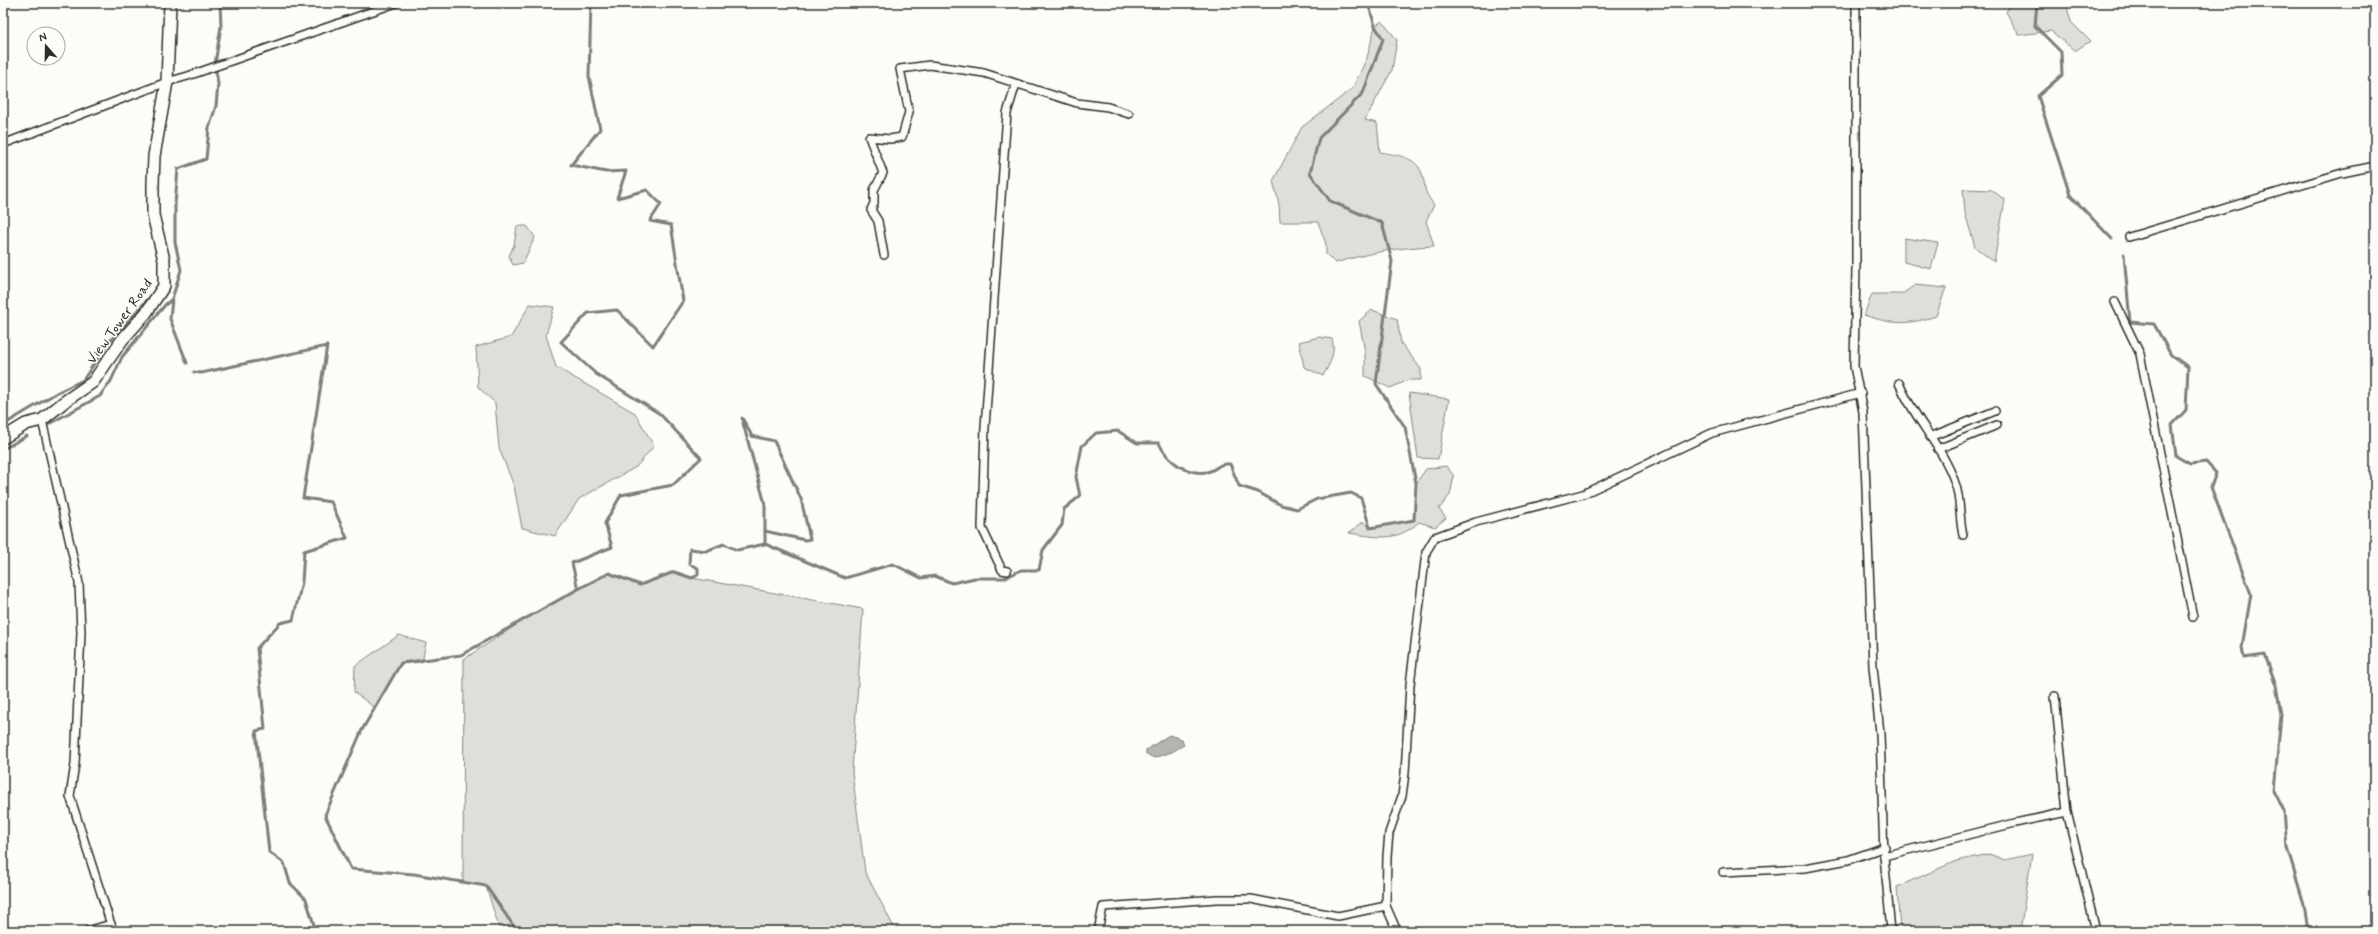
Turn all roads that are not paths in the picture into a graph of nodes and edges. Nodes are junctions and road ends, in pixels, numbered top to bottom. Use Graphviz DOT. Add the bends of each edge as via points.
graph roads {
  1 [pos="170,3"];
  2 [pos="396,3"];
  3 [pos="1856,3"];
  4 [pos="167,82"];
  5 [pos="1016,84"];
  6 [pos="1129,114"];
  7 [pos="3,144"];
  8 [pos="2375,166"];
  9 [pos="2129,237"];
  10 [pos="884,255"];
  11 [pos="2115,302"];
  12 [pos="1899,383"];
  13 [pos="1861,393"];
  14 [pos="1995,411"];
  15 [pos="42,420"];
  16 [pos="1997,425"];
  17 [pos="1930,437"];
  18 [pos="3,438"];
  19 [pos="1938,449"];
  20 [pos="1963,535"];
  21 [pos="1007,571"];
  22 [pos="2193,617"];
  23 [pos="2055,696"];
  24 [pos="2067,812"];
  25 [pos="1885,847"];
  26 [pos="1884,856"];
  27 [pos="1723,872"];
  28 [pos="1386,906"];
  29 [pos="112,927"];
  30 [pos="87,931"];
  31 [pos="1098,931"];
  32 [pos="1397,931"];
  33 [pos="1891,931"];
  34 [pos="2096,931"];
  1 -- 4 [label="street, View Tower Road"];
  2 -- 4 [label="street"];
  3 -- 13 [label="street" via="1854,366"];
  4 -- 7 [label="street"];
  4 -- 15 [label="street, View Tower Road" via="154,156 153,184 153,215 164,260 164,286 93,382"];
  5 -- 6 [label="street" via="1077,103 1108,107"];
  5 -- 10 [label="street" via="984,73 930,65 900,68 909,112 902,137 869,137 883,173 874,190 874,203 870,210 878,221"];
  5 -- 21 [label="street" via="1007,121 985,427 982,528 1002,570"];
  8 -- 9 [label="street" via="2342,173"];
  11 -- 22 [label="street" via="2140,354"];
  12 -- 17 [label="street" via="1908,404"];
  13 -- 25 [label="street" via="1873,668 1880,733"];
  13 -- 28 [label="street" via="1712,433 1583,494 1476,522 1435,537 1426,552 1410,685 1405,773 1402,796 1388,848"];
  14 -- 17 [label="street"];
  15 -- 18 [label="street, View Tower Road" via="26,424"];
  15 -- 29 [label="street" via="79,583 81,633 75,764 70,796"];
  16 -- 19 [label="street"];
  17 -- 19 [label="street"];
  19 -- 20 [label="street" via="1956,484"];
  23 -- 24 [label="street"];
  24 -- 26 [label="street"];
  24 -- 34 [label="street"];
  25 -- 26 [label="street"];
  25 -- 27 [label="street" via="1848,860 1805,868"];
  26 -- 33 [label="street"];
  28 -- 31 [label="street" via="1338,916 1251,900 1217,899 1103,907"];
  28 -- 32 [label="street"];
  29 -- 30 [label="street"];
}
